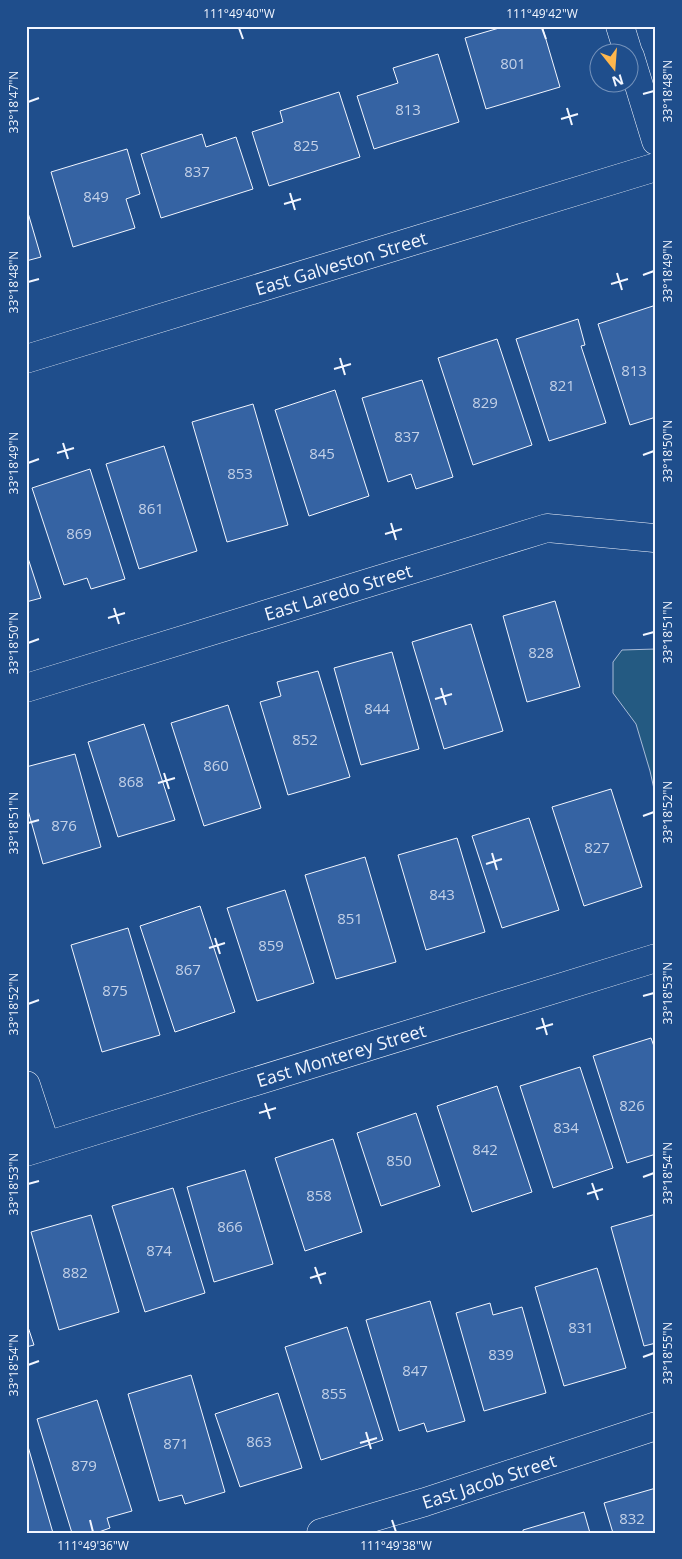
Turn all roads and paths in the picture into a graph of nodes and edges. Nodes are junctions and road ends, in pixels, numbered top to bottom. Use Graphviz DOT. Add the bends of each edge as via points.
graph roads {
  1 [pos="620,26"];
  2 [pos="625,42"];
  3 [pos="640,89"];
  4 [pos="656,141"];
  5 [pos="656,167"];
  6 [pos="26,359"];
  7 [pos="654,538"];
  8 [pos="26,688"];
  9 [pos="656,958"];
  10 [pos="26,1086"];
  11 [pos="36,1149"];
  12 [pos="656,1426"];
  13 [pos="322,1533"];
  1 -- 2 [label="street"];
  3 -- 4 [label="street"];
  5 -- 6 [label="street, East Galveston Street"];
  7 -- 8 [label="street, East Laredo Street" via="547,528"];
  9 -- 11 [label="street, East Monterey Street"];
  10 -- 11 [label="street"];
  12 -- 13 [label="street, East Jacob Street"];
}
